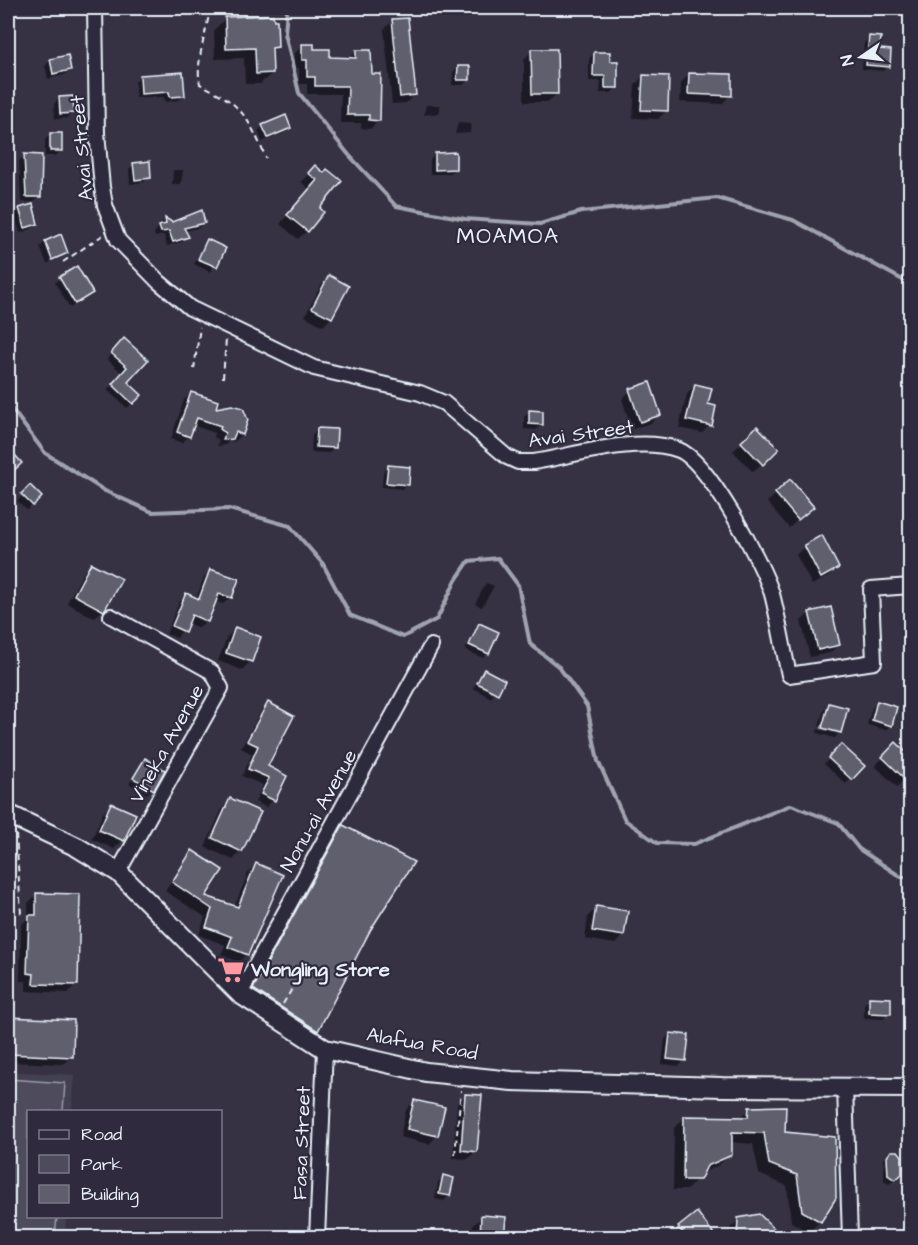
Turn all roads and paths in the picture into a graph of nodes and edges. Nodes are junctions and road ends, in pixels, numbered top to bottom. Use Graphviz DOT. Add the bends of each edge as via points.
graph roads {
  1 [pos="95,8"];
  2 [pos="210,8"];
  3 [pos="266,158"];
  4 [pos="114,228"];
  5 [pos="63,262"];
  6 [pos="202,314"];
  7 [pos="228,324"];
  8 [pos="194,369"];
  9 [pos="223,378"];
  10 [pos="910,586"];
  11 [pos="111,616"];
  12 [pos="431,646"];
  13 [pos="11,815"];
  14 [pos="118,872"];
  15 [pos="21,914"];
  16 [pos="292,989"];
  17 [pos="240,994"];
  18 [pos="276,1017"];
  19 [pos="325,1049"];
  20 [pos="463,1075"];
  21 [pos="845,1087"];
  22 [pos="910,1088"];
  23 [pos="455,1155"];
  24 [pos="317,1238"];
  25 [pos="850,1238"];
  1 -- 4 [label="street, Avai Street" via="97,133 104,196"];
  2 -- 3 [label="path" via="197,69 200,84 225,96 248,119"];
  4 -- 5 [label="path"];
  4 -- 6 [label="street, Avai Street" via="118,240 159,282"];
  6 -- 7 [label="street, Avai Street"];
  6 -- 8 [label="path"];
  7 -- 9 [label="path"];
  7 -- 10 [label="street, Avai Street" via="314,368 420,393 444,403 518,462 641,443 680,450 704,470 729,507 771,592 789,675 874,662 871,589"];
  11 -- 14 [label="street, Vineka Avenue" via="212,672 221,688"];
  12 -- 17 [label="street, Nonu-ai Avenue"];
  13 -- 14 [label="street, Alafua Road"];
  13 -- 15 [label="path"];
  14 -- 17 [label="street, Alafua Road"];
  16 -- 18 [label="path"];
  17 -- 18 [label="street, Alafua Road"];
  18 -- 19 [label="street, Alafua Road"];
  19 -- 20 [label="street, Alafua Road"];
  19 -- 24 [label="street, Fasa Street"];
  20 -- 21 [label="street, Alafua Road" via="535,1081"];
  20 -- 23 [label="path"];
  21 -- 22 [label="street, Alafua Road"];
  21 -- 25 [label="street"];
}
